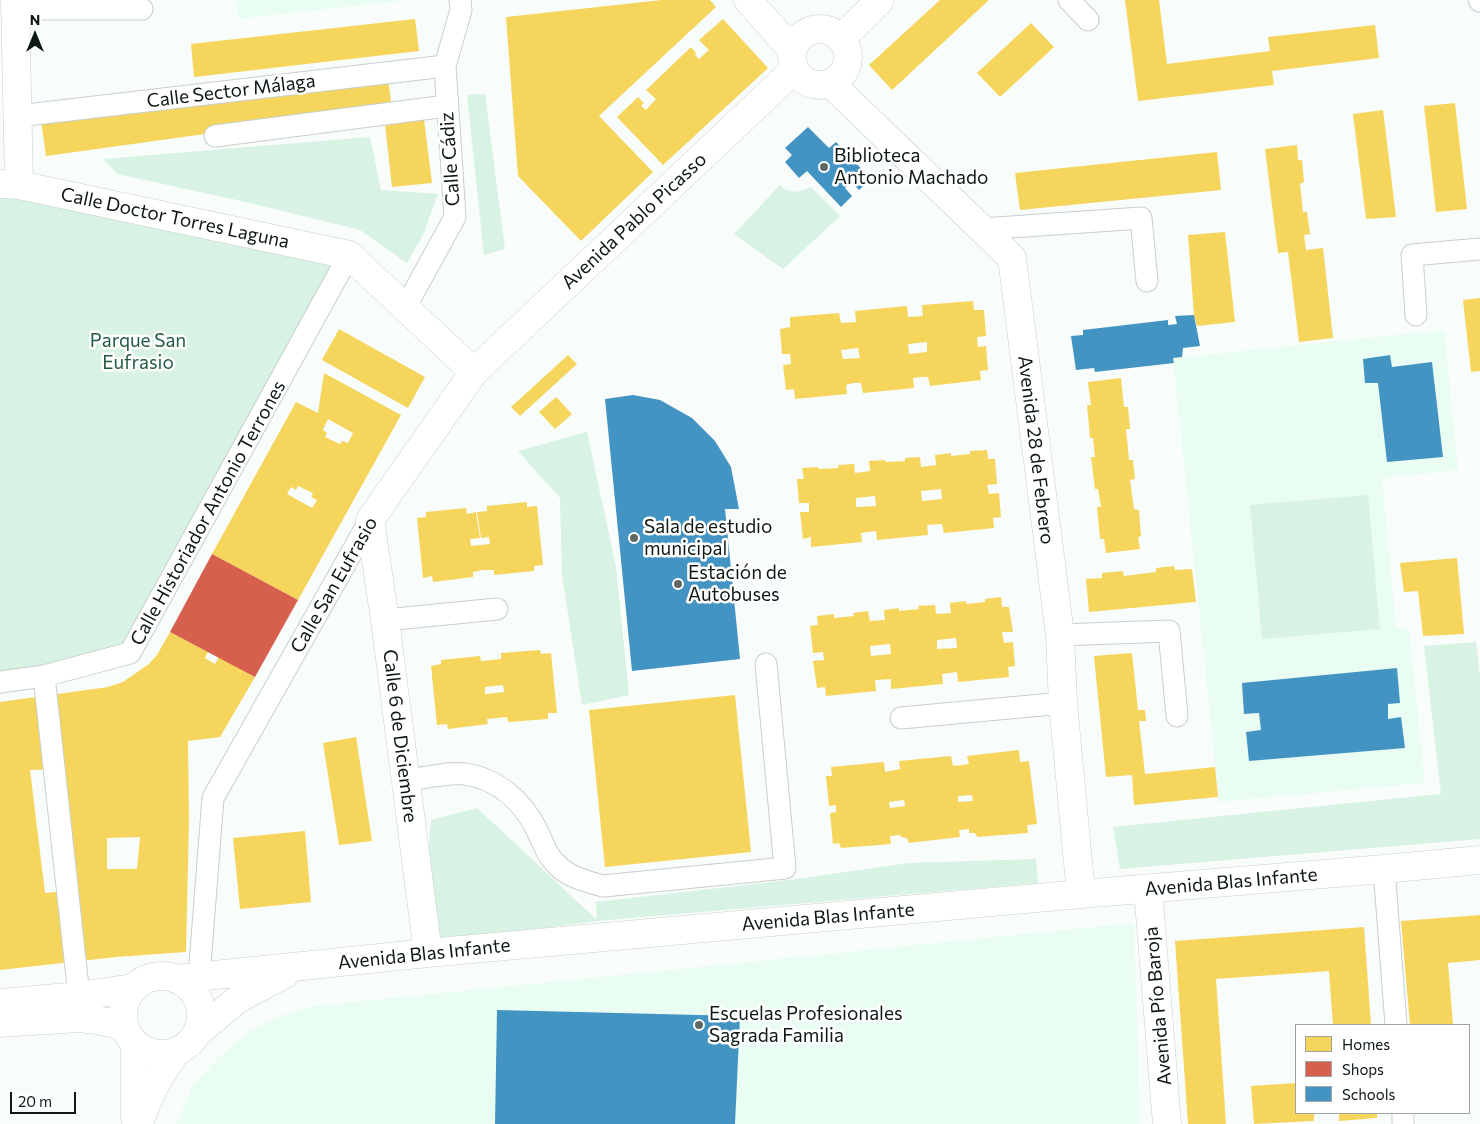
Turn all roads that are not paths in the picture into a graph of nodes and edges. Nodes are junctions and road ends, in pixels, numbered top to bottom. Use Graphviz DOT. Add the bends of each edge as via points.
graph roads {
  1 [pos="460,0"];
  2 [pos="748,0"];
  3 [pos="880,0"];
  4 [pos="1069,0"];
  5 [pos="15,4"];
  6 [pos="142,9"];
  7 [pos="1088,20"];
  8 [pos="841,39"];
  9 [pos="445,66"];
  10 [pos="789,66"];
  11 [pos="830,84"];
  12 [pos="446,106"];
  13 [pos="18,116"];
  14 [pos="215,136"];
  15 [pos="10,185"];
  16 [pos="982,229"];
  17 [pos="1480,249"];
  18 [pos="349,255"];
  19 [pos="1147,281"];
  20 [pos="405,308"];
  21 [pos="1416,315"];
  22 [pos="474,372"];
  23 [pos="370,520"];
  24 [pos="497,609"];
  25 [pos="385,620"];
  26 [pos="1060,635"];
  27 [pos="766,664"];
  28 [pos="44,676"];
  29 [pos="0,682"];
  30 [pos="1063,703"];
  31 [pos="1177,716"];
  32 [pos="901,718"];
  33 [pos="405,782"];
  34 [pos="1480,860"];
  35 [pos="1384,869"];
  36 [pos="1148,888"];
  37 [pos="1081,894"];
  38 [pos="428,953"];
  39 [pos="298,967"];
  40 [pos="187,978"];
  41 [pos="133,988"];
  42 [pos="79,996"];
  43 [pos="0,1003"];
  44 [pos="0,1023"];
  45 [pos="1396,1024"];
  46 [pos="197,1033"];
  47 [pos="129,1035"];
  48 [pos="176,1052"];
  49 [pos="135,1124"];
  50 [pos="139,1124"];
  51 [pos="1167,1124"];
  1 -- 9 [label="street, Calle Cádiz" via="461,10"];
  2 -- 10 [label="street"];
  3 -- 8 [label="street"];
  4 -- 7 [label="street"];
  5 -- 6 [label="street"];
  5 -- 13 [label="street"];
  8 -- 10 [label="street" via="826,29 809,31 795,42"];
  8 -- 11 [label="street" via="846,46 848,64 838,79"];
  9 -- 12 [label="street, Calle Cádiz"];
  9 -- 13 [label="street, Calle Sector Málaga"];
  10 -- 11 [label="street" via="806,82"];
  10 -- 22 [label="street, Avenida Pablo Picasso"];
  11 -- 16 [label="street, Avenida 28 de Febrero"];
  12 -- 14 [label="street"];
  12 -- 20 [label="street, Calle Cádiz" via="455,217"];
  13 -- 15 [label="street"];
  15 -- 18 [label="street, Calle Doctor Torres Laguna"];
  16 -- 19 [label="street" via="1140,218"];
  16 -- 26 [label="street, Avenida 28 de Febrero" via="1012,258"];
  17 -- 21 [label="street" via="1412,255"];
  18 -- 20 [label="street"];
  18 -- 28 [label="street, Calle Historiador Antonio Terrones" via="130,653"];
  20 -- 22 [label="street"];
  22 -- 23 [label="street, Calle San Eufrasio"];
  23 -- 25 [label="street, Calle 6 de Diciembre"];
  23 -- 40 [label="street, Calle San Eufrasio" via="212,798"];
  24 -- 25 [label="street"];
  25 -- 33 [label="street, Calle 6 de Diciembre"];
  26 -- 30 [label="street, Avenida 28 de Febrero"];
  26 -- 31 [label="street" via="1169,631"];
  27 -- 33 [label="street" via="785,868 603,886 586,882 559,868 546,852 528,815 506,790 486,779 464,774"];
  28 -- 29 [label="street, Calle Historiador Antonio Terrones"];
  28 -- 42 [label="street"];
  30 -- 32 [label="street"];
  30 -- 37 [label="street, Avenida 28 de Febrero"];
  33 -- 38 [label="street, Calle 6 de Diciembre"];
  34 -- 35 [label="street, Avenida Blas Infante"];
  35 -- 36 [label="street, Avenida Blas Infante"];
  35 -- 45 [label="street"];
  36 -- 37 [label="street, Avenida Blas Infante"];
  36 -- 51 [label="street, Avenida Pío Baroja"];
  37 -- 38 [label="street, Avenida Blas Infante"];
  38 -- 39 [label="street, Avenida Blas Infante"];
  39 -- 40 [label="street, Avenida Blas Infante"];
  39 -- 46 [label="street" via="238,999"];
  40 -- 41 [label="street" via="154,976"];
  40 -- 46 [label="street" via="201,1014"];
  41 -- 42 [label="street"];
  41 -- 47 [label="street" via="123,1007"];
  42 -- 43 [label="street"];
  44 -- 47 [label="street" via="79,1018 97,1020"];
  46 -- 48 [label="street"];
  47 -- 48 [label="street" via="142,1049 154,1054"];
  47 -- 49 [label="street"];
  48 -- 50 [label="street" via="158,1077"];
}
